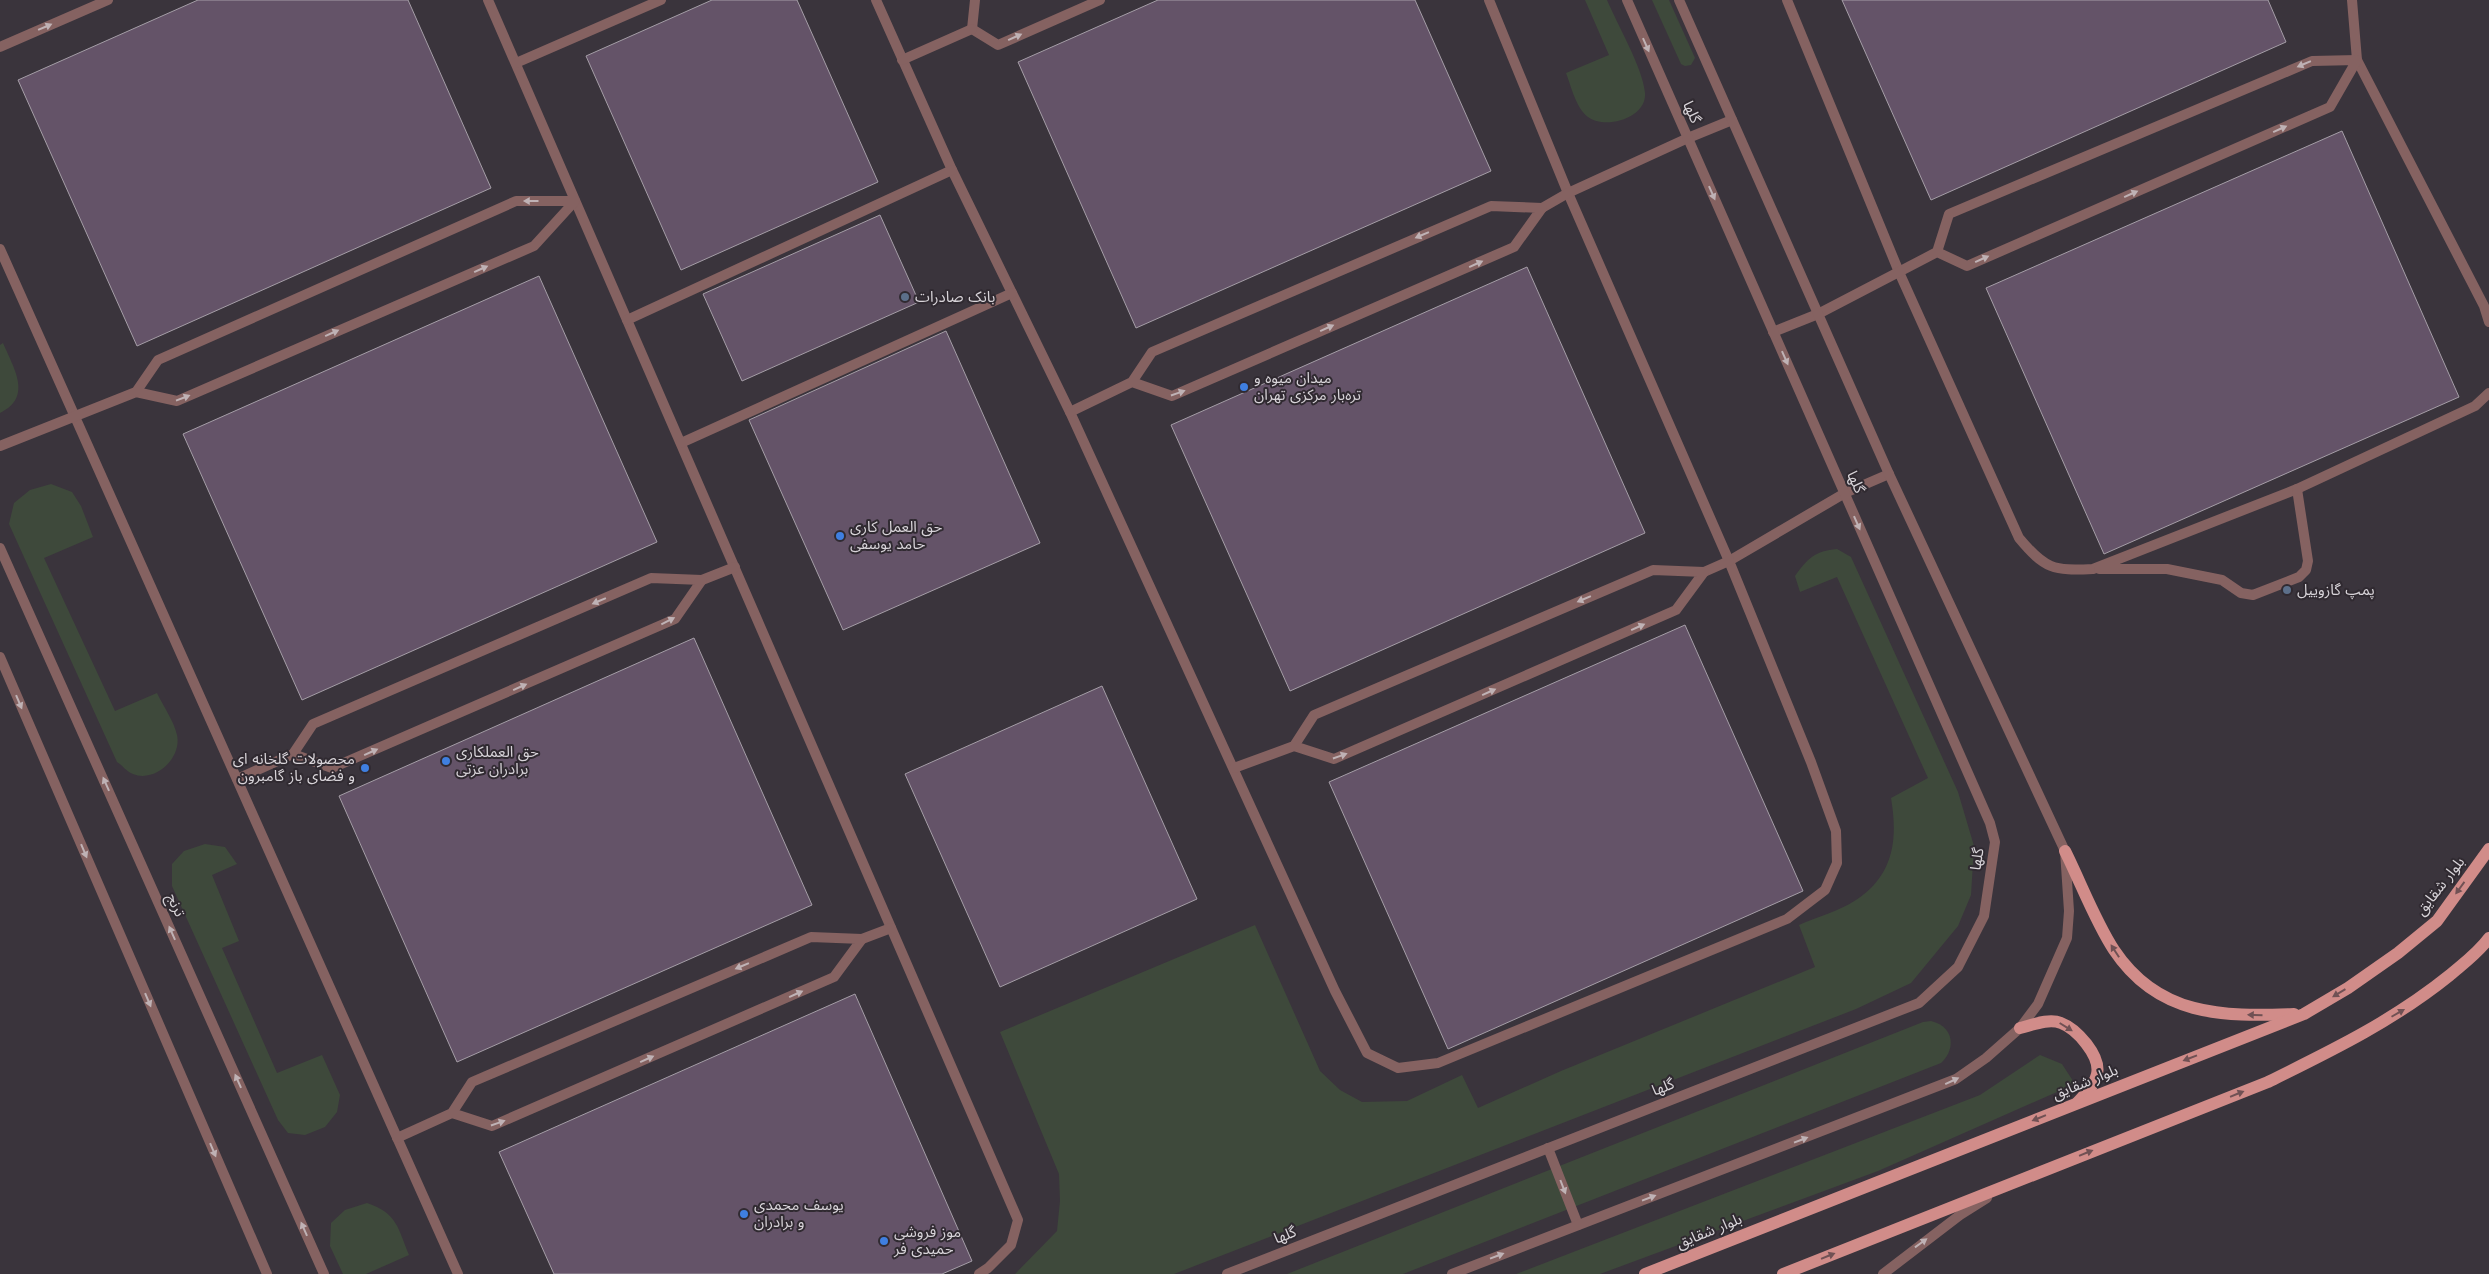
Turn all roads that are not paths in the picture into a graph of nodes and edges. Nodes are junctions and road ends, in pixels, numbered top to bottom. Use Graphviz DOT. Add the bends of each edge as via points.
graph roads {
  1 [pos="108,0"];
  2 [pos="488,0"];
  3 [pos="661,0"];
  4 [pos="876,0"];
  5 [pos="975,0"];
  6 [pos="1100,0"];
  7 [pos="1488,0"];
  8 [pos="1627,0"];
  9 [pos="1679,0"];
  10 [pos="1787,0"];
  11 [pos="2352,0"];
  12 [pos="972,29"];
  13 [pos="0,47"];
  14 [pos="902,60"];
  15 [pos="2357,60"];
  16 [pos="516,63"];
  17 [pos="1732,120"];
  18 [pos="1688,138"];
  19 [pos="952,170"];
  20 [pos="1568,193"];
  21 [pos="575,201"];
  22 [pos="1542,208"];
  23 [pos="0,249"];
  24 [pos="1937,252"];
  25 [pos="1899,272"];
  26 [pos="1012,293"];
  27 [pos="1818,314"];
  28 [pos="627,320"];
  29 [pos="2489,322"];
  30 [pos="1773,332"];
  31 [pos="1132,382"];
  32 [pos="136,392"];
  33 [pos="2489,393"];
  34 [pos="1070,412"];
  35 [pos="75,416"];
  36 [pos="681,443"];
  37 [pos="0,446"];
  38 [pos="1889,474"];
  39 [pos="2297,489"];
  40 [pos="1844,493"];
  41 [pos="0,548"];
  42 [pos="1729,561"];
  43 [pos="735,568"];
  44 [pos="2093,570"];
  45 [pos="1704,572"];
  46 [pos="702,580"];
  47 [pos="0,657"];
  48 [pos="1294,746"];
  49 [pos="293,754"];
  50 [pos="1234,768"];
  51 [pos="237,779"];
  52 [pos="2489,849"];
  53 [pos="2065,851"];
  54 [pos="891,928"];
  55 [pos="2489,938"];
  56 [pos="862,939"];
  57 [pos="2304,1014"];
  58 [pos="2020,1028"];
  59 [pos="2078,1102"];
  60 [pos="452,1112"];
  61 [pos="397,1138"];
  62 [pos="1548,1148"];
  63 [pos="2008,1184"];
  64 [pos="1578,1225"];
  65 [pos="267,1274"];
  66 [pos="324,1274"];
  67 [pos="458,1274"];
  68 [pos="979,1274"];
  69 [pos="1227,1274"];
  70 [pos="1452,1274"];
  71 [pos="1645,1274"];
  72 [pos="1783,1274"];
  73 [pos="1883,1274"];
  13 -- 1 [label="street, one-way"];
  2 -- 16 [label="street"];
  3 -- 16 [label="street"];
  4 -- 14 [label="street"];
  5 -- 12 [label="street"];
  12 -- 6 [label="street, one-way" via="998,44"];
  7 -- 20 [label="street"];
  8 -- 18 [label="street, گلها, one-way"];
  9 -- 17 [label="street"];
  10 -- 25 [label="street"];
  11 -- 15 [label="street"];
  12 -- 14 [label="street"];
  14 -- 19 [label="street"];
  15 -- 24 [label="street, one-way" via="2312,60 1949,214"];
  24 -- 15 [label="street, one-way" via="1967,266 2330,107"];
  15 -- 29 [label="street" via="2484,306"];
  16 -- 21 [label="street"];
  17 -- 18 [label="street"];
  17 -- 27 [label="street"];
  18 -- 20 [label="street"];
  18 -- 30 [label="street, گلها, one-way"];
  19 -- 26 [label="street"];
  19 -- 28 [label="street"];
  20 -- 22 [label="street"];
  20 -- 42 [label="street"];
  21 -- 28 [label="street"];
  21 -- 32 [label="street, one-way" via="516,200 158,360"];
  32 -- 21 [label="street, one-way" via="177,401 534,246"];
  22 -- 31 [label="street, one-way" via="1491,206 1152,352"];
  31 -- 22 [label="street, one-way" via="1172,396 1514,247"];
  23 -- 35 [label="street"];
  24 -- 25 [label="street"];
  25 -- 27 [label="street"];
  25 -- 44 [label="street" via="2019,538 2036,559 2061,571"];
  26 -- 34 [label="street"];
  26 -- 36 [label="street"];
  27 -- 30 [label="street"];
  27 -- 38 [label="street"];
  28 -- 36 [label="street"];
  30 -- 40 [label="street, گلها, one-way"];
  31 -- 34 [label="street"];
  32 -- 35 [label="street"];
  33 -- 39 [label="street" via="2475,406"];
  34 -- 50 [label="street"];
  35 -- 37 [label="street"];
  35 -- 51 [label="street"];
  36 -- 43 [label="street"];
  38 -- 40 [label="street"];
  38 -- 53 [label="street"];
  39 -- 44 [label="street"];
  39 -- 44 [label="street" via="2308,561 2306,570 2299,577 2253,595 2241,593 2222,580 2167,568"];
  40 -- 42 [label="street"];
  40 -- 62 [label="street, گلها, one-way" via="1990,823 1995,842 1984,916 1958,967 1919,1003"];
  66 -- 41 [label="street, ترنج, one-way"];
  42 -- 45 [label="street"];
  42 -- 50 [label="street" via="1836,831 1837,863 1825,890 1787,920 1438,1063 1398,1068 1367,1053 1335,992"];
  43 -- 46 [label="street"];
  43 -- 54 [label="street"];
  45 -- 48 [label="street, one-way" via="1653,570 1314,715"];
  48 -- 45 [label="street, one-way" via="1334,759 1676,610"];
  46 -- 49 [label="street, one-way" via="651,578 313,724"];
  49 -- 46 [label="street, one-way" via="332,768 674,619"];
  47 -- 65 [label="street, one-way"];
  48 -- 50 [label="street"];
  49 -- 51 [label="street"];
  51 -- 61 [label="street"];
  52 -- 57 [label="main road, بلوار شقایق, one-way" via="2437,921 2348,988"];
  57 -- 53 [label="main road, one-way" via="2259,1015 2202,1010 2174,1002 2150,990 2128,970 2112,948"];
  53 -- 58 [label="street" via="2068,938 2038,1004"];
  54 -- 56 [label="street"];
  54 -- 68 [label="street" via="1018,1220 1011,1245"];
  63 -- 55 [label="main road, one-way" via="2268,1082 2345,1044 2418,1002 2480,950"];
  56 -- 60 [label="street, one-way" via="811,936 472,1082"];
  60 -- 56 [label="street, one-way" via="492,1126 834,977"];
  57 -- 59 [label="main road, بلوار شقایق, one-way"];
  58 -- 59 [label="main road, one-way" via="2046,1022 2061,1023 2085,1043 2098,1068 2097,1075"];
  64 -- 58 [label="street, one-way" via="1956,1079"];
  59 -- 71 [label="main road, بلوار شقایق, one-way"];
  60 -- 61 [label="street"];
  61 -- 67 [label="street"];
  62 -- 64 [label="street, one-way"];
  62 -- 69 [label="street, گلها"];
  72 -- 63 [label="main road, one-way"];
  73 -- 63 [label="street, one-way" via="1960,1215"];
  70 -- 64 [label="street, one-way"];
}
